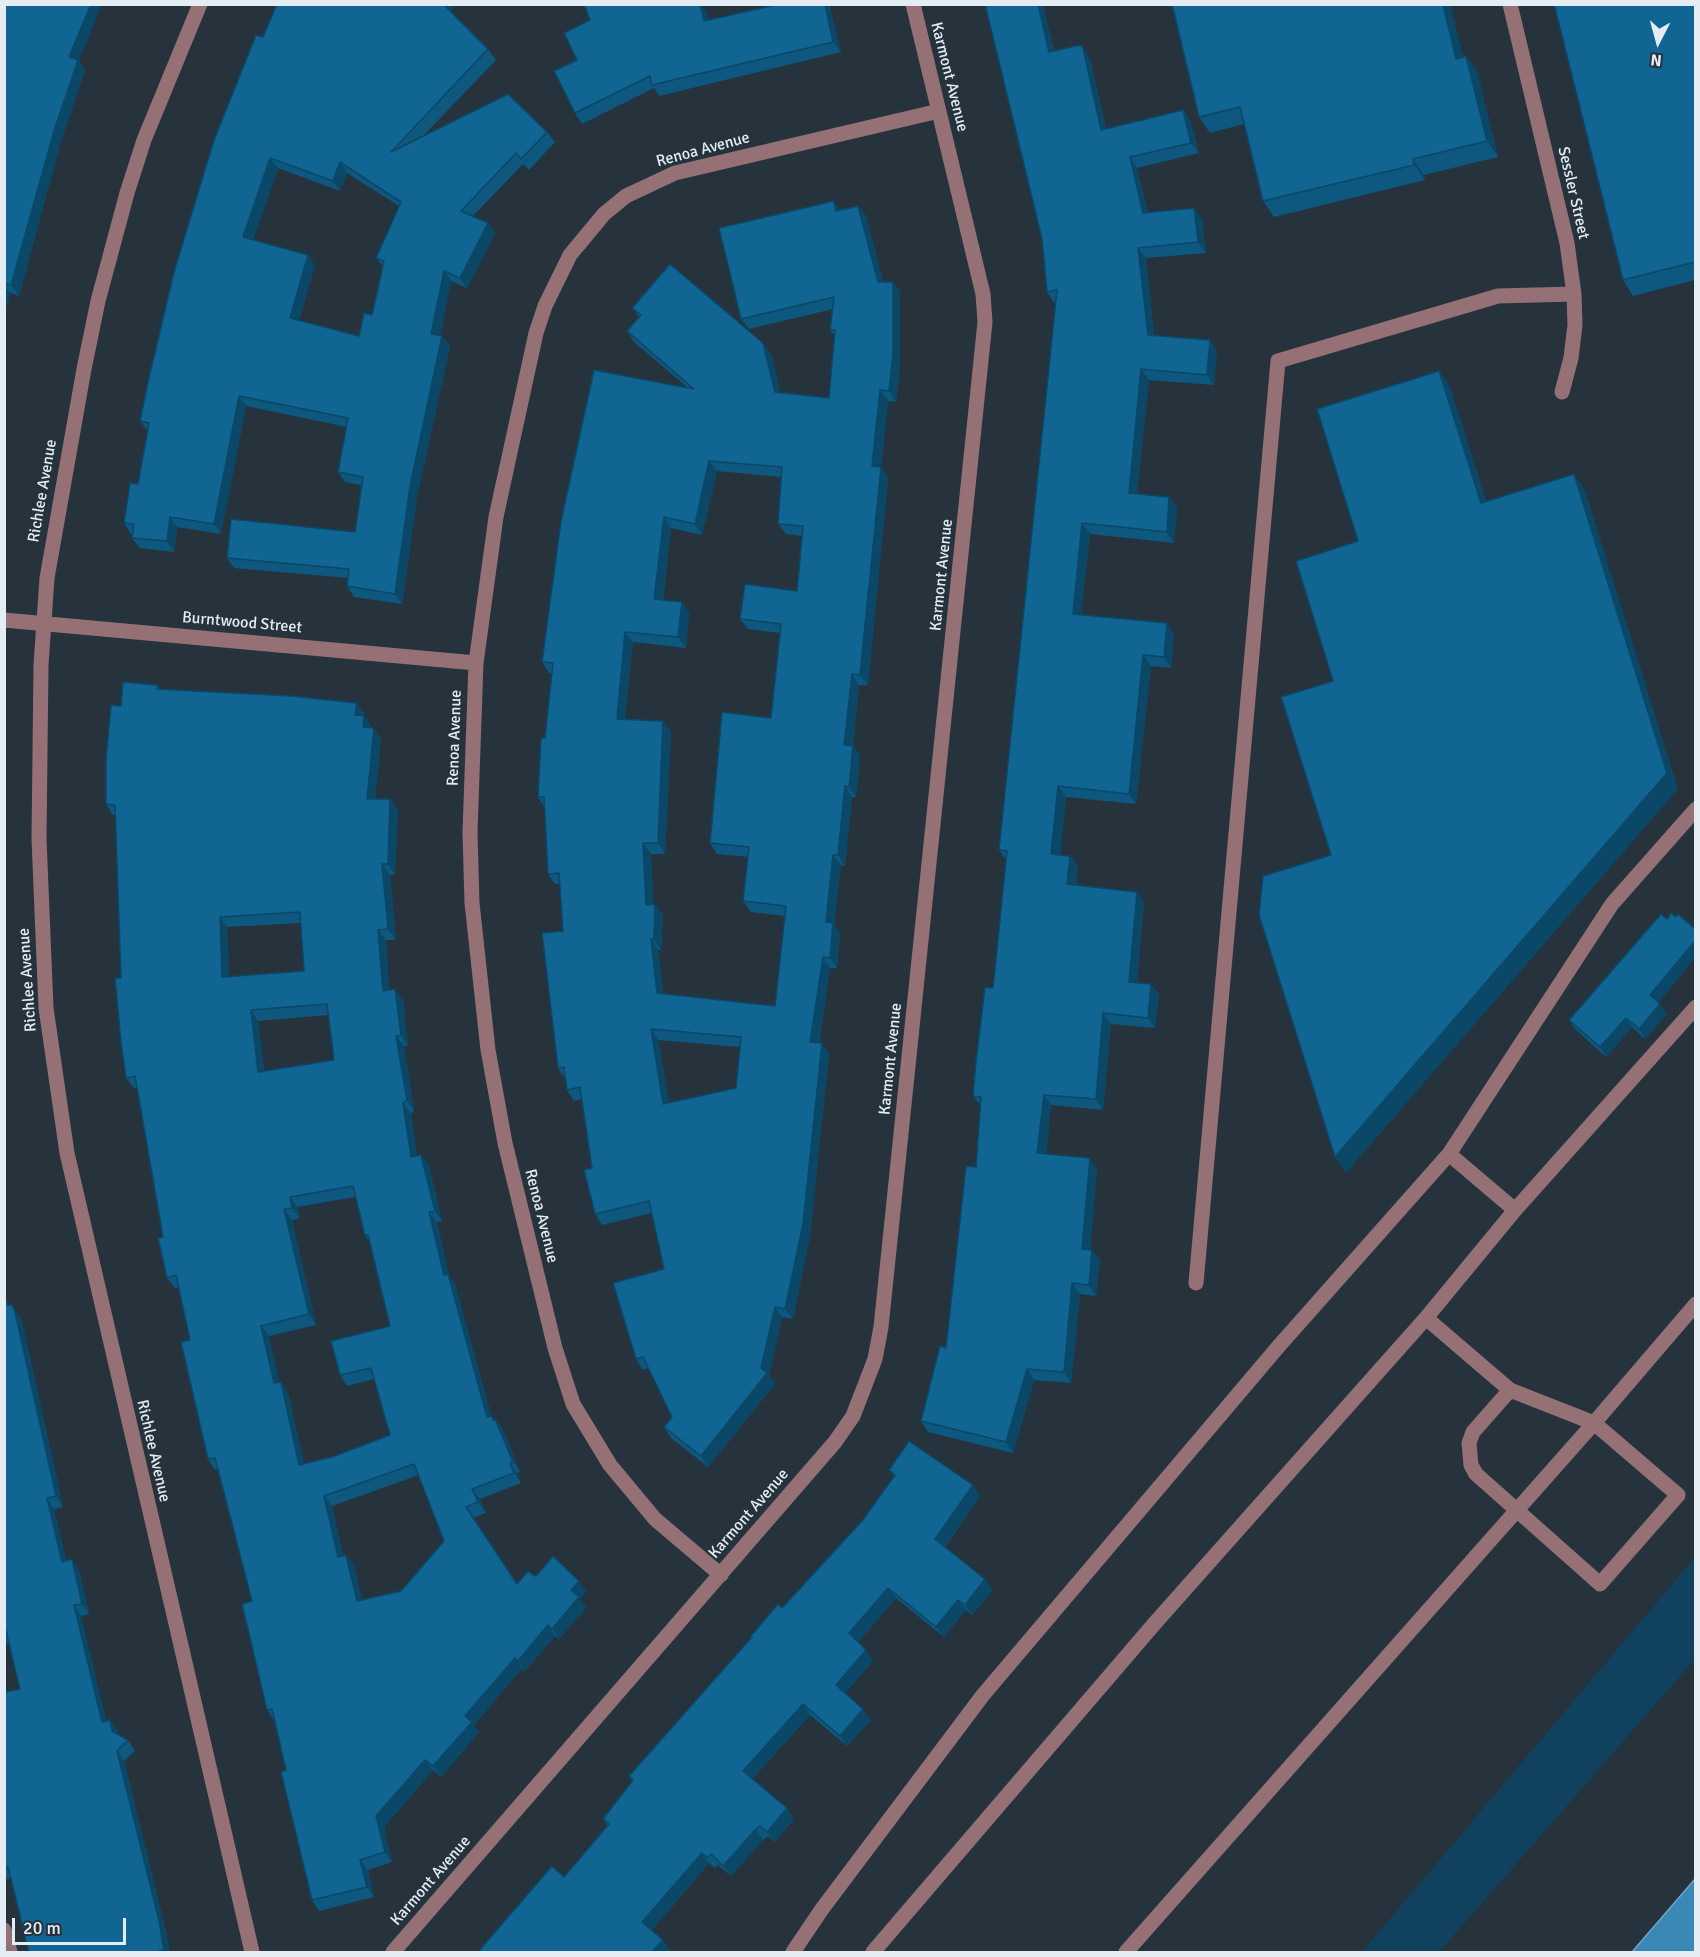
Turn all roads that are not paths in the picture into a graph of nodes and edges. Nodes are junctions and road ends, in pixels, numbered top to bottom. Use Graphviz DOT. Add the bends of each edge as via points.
graph roads {
  1 [pos="200,4"];
  2 [pos="913,4"];
  3 [pos="1510,4"];
  4 [pos="939,111"];
  5 [pos="1574,294"];
  6 [pos="1562,392"];
  7 [pos="4,620"];
  8 [pos="44,624"];
  9 [pos="476,663"];
  10 [pos="1695,809"];
  11 [pos="1695,1007"];
  12 [pos="1449,1154"];
  13 [pos="1515,1210"];
  14 [pos="1196,1283"];
  15 [pos="1695,1304"];
  16 [pos="1426,1318"];
  17 [pos="1510,1390"];
  18 [pos="1594,1423"];
  19 [pos="1516,1510"];
  20 [pos="721,1575"];
  21 [pos="4,1930"];
  22 [pos="10,1953"];
  23 [pos="252,1953"];
  24 [pos="393,1953"];
  25 [pos="793,1953"];
  26 [pos="873,1953"];
  27 [pos="1126,1953"];
  1 -- 8 [label="street, Richlee Avenue" via="144,140 109,256 68,451 47,578"];
  2 -- 4 [label="street, Karmont Avenue"];
  3 -- 5 [label="street, Sessler Street" via="1567,243"];
  4 -- 9 [label="street, Renoa Avenue" via="675,173 626,196 588,231 557,278 536,333 496,517"];
  4 -- 20 [label="street, Karmont Avenue" via="983,294 985,336 881,1327 875,1359 853,1416"];
  5 -- 6 [label="street, Sessler Street" via="1571,358"];
  5 -- 14 [label="street" via="1498,296 1278,361"];
  7 -- 8 [label="street, Burntwood Street"];
  8 -- 9 [label="street, Burntwood Street"];
  8 -- 23 [label="street, Richlee Avenue" via="39,839 46,1008 57,1101 86,1247"];
  9 -- 20 [label="street, Renoa Avenue" via="470,832 472,903 488,1050 555,1348 573,1404 610,1465 655,1519"];
  10 -- 12 [label="street" via="1612,904"];
  11 -- 13 [label="street"];
  12 -- 13 [label="street"];
  12 -- 25 [label="street" via="1270,1356 983,1695"];
  13 -- 16 [label="street"];
  15 -- 18 [label="street"];
  16 -- 17 [label="street"];
  16 -- 26 [label="street" via="1155,1623"];
  17 -- 18 [label="street"];
  17 -- 19 [label="street" via="1473,1432 1468,1455 1476,1474"];
  18 -- 19 [label="street"];
  18 -- 19 [label="street" via="1678,1495 1600,1584"];
  19 -- 27 [label="street"];
  20 -- 24 [label="street, Karmont Avenue"];
  21 -- 22 [label="street"];
}
